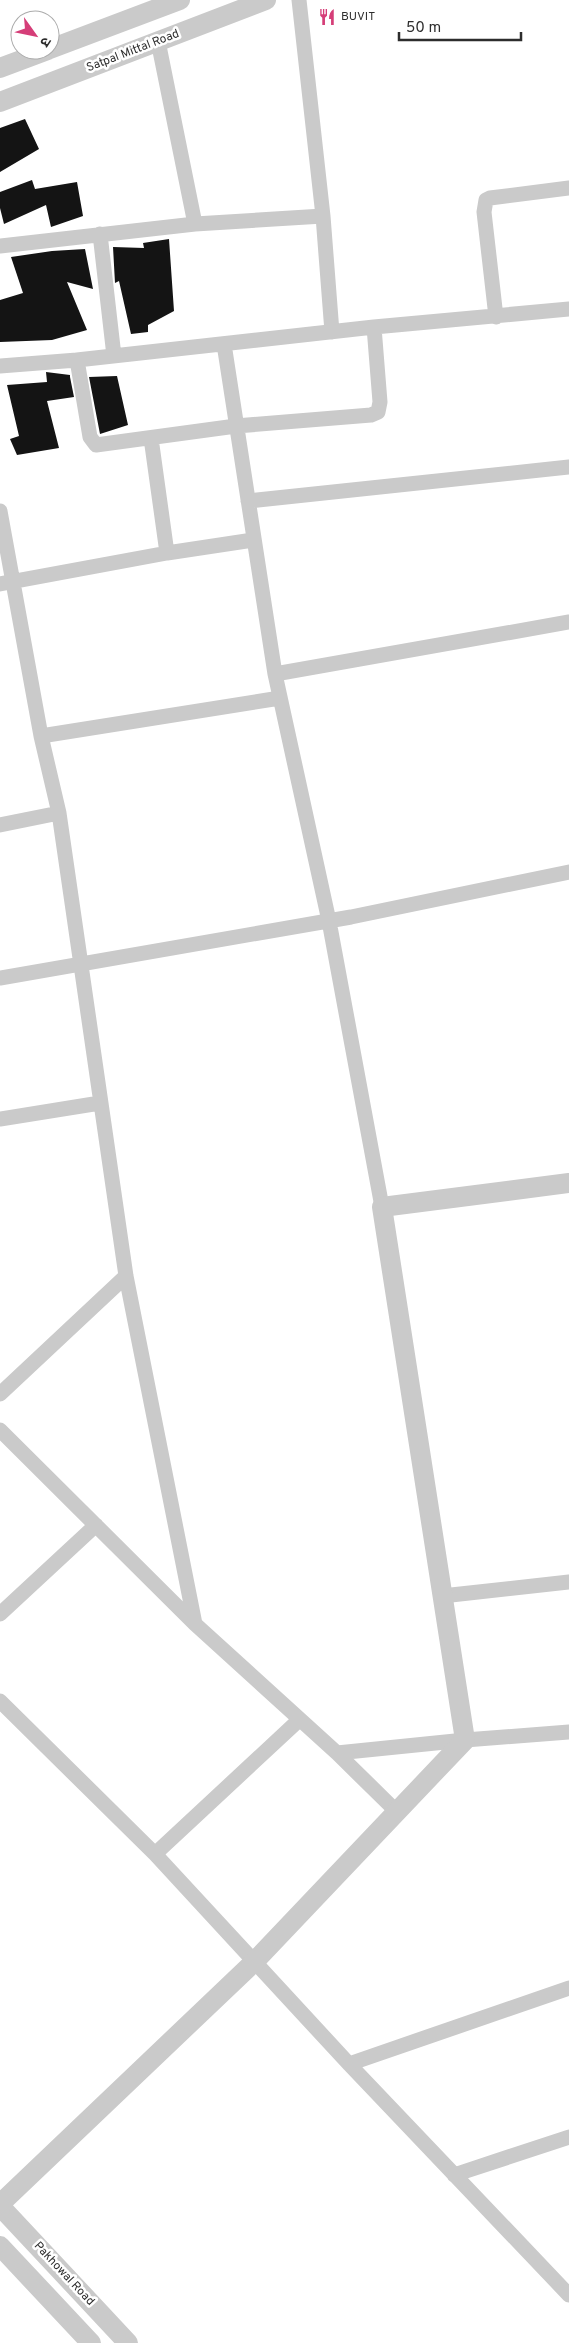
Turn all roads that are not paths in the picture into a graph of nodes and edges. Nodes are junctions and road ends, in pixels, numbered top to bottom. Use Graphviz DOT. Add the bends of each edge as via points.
graph roads {
  1 [pos="180,0"];
  2 [pos="266,0"];
  3 [pos="299,0"];
  4 [pos="158,41"];
  5 [pos="60,46"];
  6 [pos="22,60"];
  7 [pos="0,68"];
  8 [pos="0,102"];
  9 [pos="569,188"];
  10 [pos="322,216"];
  11 [pos="194,224"];
  12 [pos="100,234"];
  13 [pos="0,246"];
  14 [pos="569,310"];
  15 [pos="496,317"];
  16 [pos="374,327"];
  17 [pos="332,332"];
  18 [pos="224,344"];
  19 [pos="114,356"];
  20 [pos="77,360"];
  21 [pos="0,366"];
  22 [pos="236,426"];
  23 [pos="151,438"];
  24 [pos="569,466"];
  25 [pos="248,501"];
  26 [pos="0,510"];
  27 [pos="253,540"];
  28 [pos="168,553"];
  29 [pos="6,583"];
  30 [pos="569,622"];
  31 [pos="274,674"];
  32 [pos="280,698"];
  33 [pos="41,736"];
  34 [pos="58,813"];
  35 [pos="0,825"];
  36 [pos="569,872"];
  37 [pos="328,921"];
  38 [pos="79,964"];
  39 [pos="0,978"];
  40 [pos="100,1103"];
  41 [pos="0,1119"];
  42 [pos="569,1182"];
  43 [pos="382,1208"];
  44 [pos="126,1276"];
  45 [pos="0,1394"];
  46 [pos="0,1430"];
  47 [pos="96,1526"];
  48 [pos="569,1582"];
  49 [pos="442,1596"];
  50 [pos="0,1614"];
  51 [pos="195,1624"];
  52 [pos="0,1701"];
  53 [pos="299,1720"];
  54 [pos="569,1732"];
  55 [pos="465,1740"];
  56 [pos="337,1753"];
  57 [pos="397,1812"];
  58 [pos="155,1854"];
  59 [pos="254,1962"];
  60 [pos="569,1988"];
  61 [pos="349,2064"];
  62 [pos="569,2137"];
  63 [pos="454,2175"];
  64 [pos="0,2205"];
  65 [pos="15,2221"];
  66 [pos="0,2236"];
  67 [pos="0,2246"];
  68 [pos="569,2295"];
  69 [pos="91,2343"];
  70 [pos="128,2343"];
  1 -- 5 [label="street"];
  2 -- 4 [label="street, Satpal Mittal Road"];
  3 -- 10 [label="street"];
  4 -- 8 [label="street, Satpal Mittal Road"];
  4 -- 11 [label="street"];
  6 -- 7 [label="street"];
  9 -- 15 [label="street" via="486,200 484,212"];
  10 -- 11 [label="street"];
  10 -- 17 [label="street"];
  11 -- 12 [label="street"];
  12 -- 13 [label="street"];
  12 -- 19 [label="street"];
  14 -- 15 [label="street"];
  15 -- 16 [label="street"];
  16 -- 17 [label="street"];
  16 -- 22 [label="street" via="378,412"];
  17 -- 18 [label="street"];
  18 -- 19 [label="street"];
  18 -- 22 [label="street"];
  19 -- 20 [label="street"];
  20 -- 21 [label="street"];
  20 -- 23 [label="street" via="92,442 101,444"];
  22 -- 23 [label="street"];
  22 -- 25 [label="street"];
  23 -- 28 [label="street"];
  24 -- 25 [label="street"];
  25 -- 27 [label="street"];
  26 -- 29 [label="street"];
  27 -- 28 [label="street"];
  27 -- 31 [label="street"];
  28 -- 29 [label="street"];
  29 -- 33 [label="street"];
  30 -- 31 [label="street"];
  31 -- 32 [label="street"];
  32 -- 33 [label="street"];
  32 -- 37 [label="street"];
  33 -- 34 [label="street"];
  34 -- 35 [label="street"];
  34 -- 38 [label="street"];
  36 -- 37 [label="street"];
  37 -- 38 [label="street"];
  37 -- 43 [label="street"];
  38 -- 39 [label="street"];
  38 -- 40 [label="street"];
  40 -- 41 [label="street"];
  40 -- 44 [label="street"];
  42 -- 43 [label="street"];
  43 -- 49 [label="street"];
  44 -- 45 [label="street"];
  44 -- 51 [label="street"];
  46 -- 47 [label="street"];
  47 -- 50 [label="street"];
  47 -- 51 [label="street"];
  48 -- 49 [label="street"];
  49 -- 55 [label="street"];
  51 -- 53 [label="street"];
  52 -- 58 [label="street"];
  53 -- 56 [label="street"];
  53 -- 58 [label="street"];
  54 -- 55 [label="street"];
  55 -- 56 [label="street"];
  55 -- 57 [label="street"];
  56 -- 57 [label="street"];
  57 -- 59 [label="street"];
  58 -- 59 [label="street"];
  59 -- 61 [label="street"];
  59 -- 64 [label="street"];
  60 -- 61 [label="street"];
  61 -- 63 [label="street"];
  62 -- 63 [label="street"];
  63 -- 68 [label="street"];
  64 -- 65 [label="street, Pakhowal Road"];
  65 -- 66 [label="street"];
  65 -- 70 [label="street, Pakhowal Road"];
  67 -- 69 [label="street"];
}
